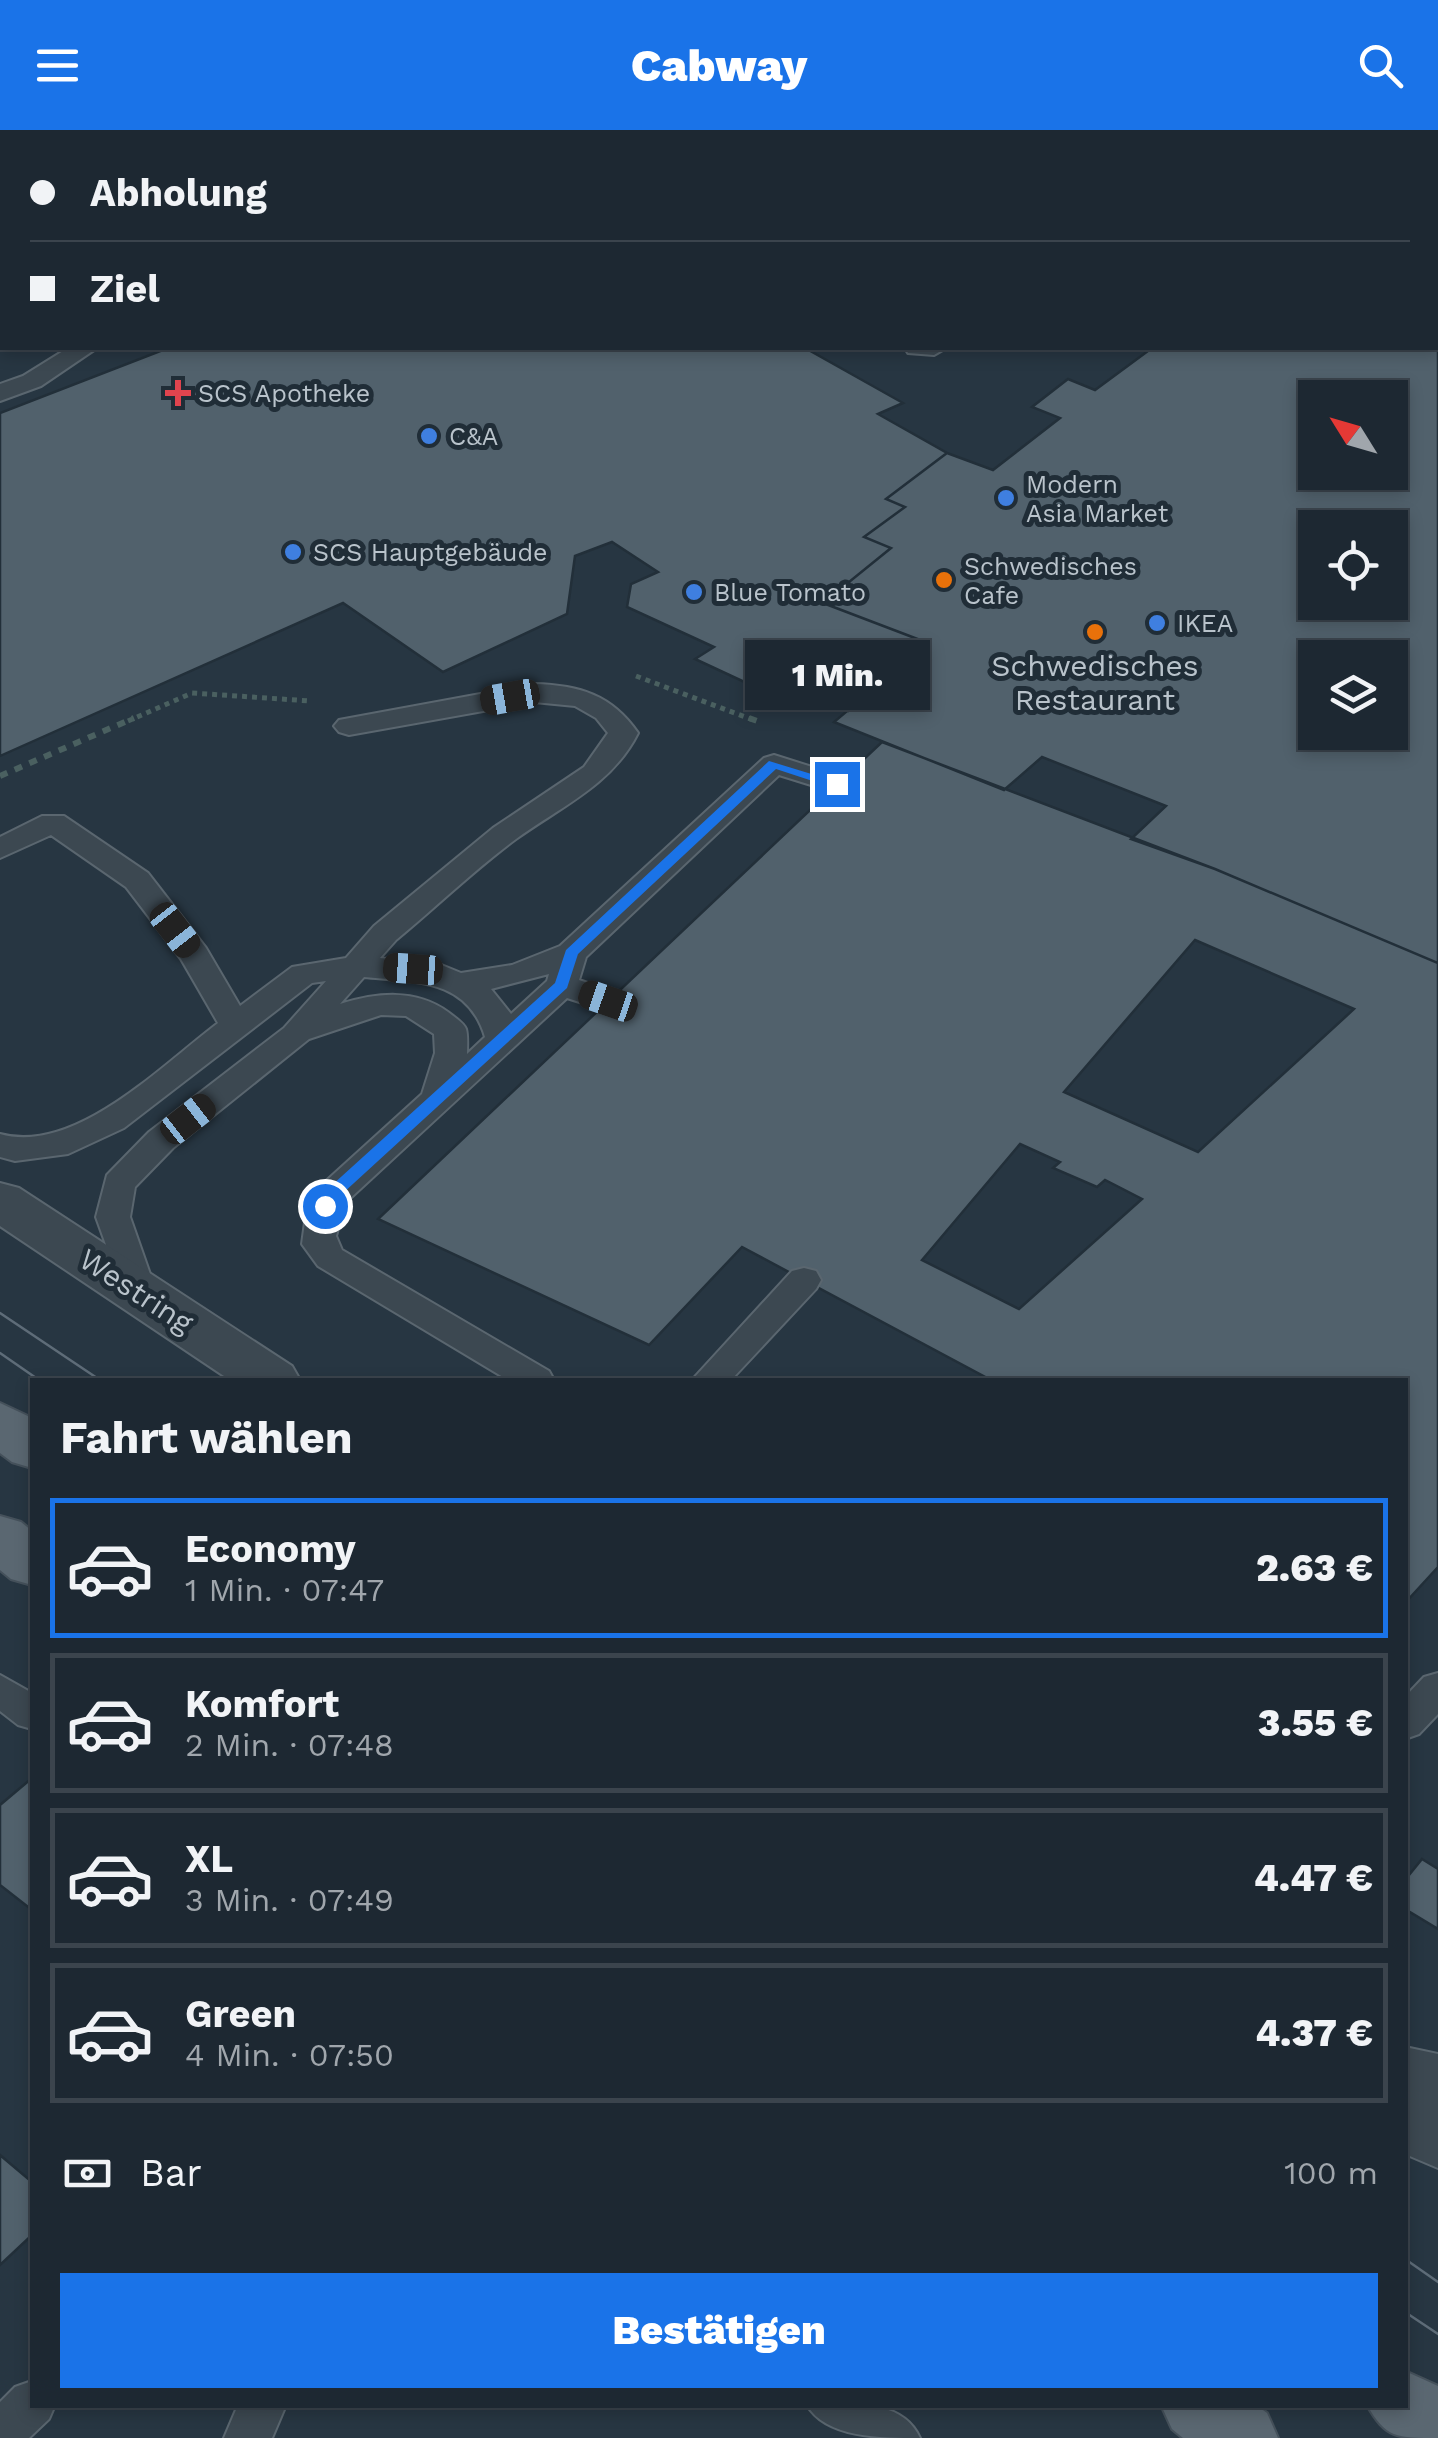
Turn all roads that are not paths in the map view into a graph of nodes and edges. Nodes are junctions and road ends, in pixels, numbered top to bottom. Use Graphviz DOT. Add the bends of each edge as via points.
graph roads {
  1 [pos="82,350"];
  2 [pos="0,394"];
  3 [pos="349,726"];
  4 [pos="837,784"];
  5 [pos="0,849"];
  6 [pos="571,953"];
  7 [pos="356,966"];
  8 [pos="460,983"];
  9 [pos="562,985"];
  10 [pos="608,1001"];
  11 [pos="235,1025"];
  12 [pos="294,1035"];
  13 [pos="501,1036"];
  14 [pos="435,1098"];
  15 [pos="0,1145"];
  16 [pos="0,1201"];
  17 [pos="804,1280"];
  18 [pos="140,1294"];
  19 [pos="269,1378"];
  20 [pos="533,1378"];
  21 [pos="712,1378"];
  22 [pos="0,1424"];
  23 [pos="30,1445"];
  24 [pos="0,1538"];
  25 [pos="30,1561"];
  26 [pos="1438,1688"];
  27 [pos="0,1690"];
  28 [pos="30,1712"];
  29 [pos="1408,1720"];
  30 [pos="1408,2078"];
  31 [pos="1438,2084"];
  32 [pos="1408,2119"];
  33 [pos="1438,2138"];
  34 [pos="30,2405"];
  35 [pos="261,2408"];
  36 [pos="1202,2408"];
  37 [pos="1408,2408"];
  38 [pos="841,2412"];
  39 [pos="1438,2429"];
  40 [pos="0,2434"];
  41 [pos="248,2438"];
  42 [pos="896,2438"];
  43 [pos="1242,2438"];
  1 -- 2 [label="lane"];
  3 -- 7 [label="lane" via="559,692 613,716 623,733 594,774 504,834 385,933"];
  4 -- 6 [label="lane" via="774,764"];
  5 -- 11 [label="lane" via="53,822 136,880 194,954"];
  6 -- 8 [label="lane" via="541,968"];
  6 -- 9 [label="lane"];
  7 -- 8 [label="lane" via="413,969"];
  7 -- 11 [label="lane" via="303,974"];
  7 -- 12 [label="lane"];
  8 -- 13 [label="lane" via="494,1012"];
  9 -- 10 [label="lane"];
  9 -- 13 [label="lane"];
  11 -- 15 [label="lane" via="112,1120 68,1143 15,1150"];
  12 -- 14 [label="lane" via="376,1003 428,1013 450,1030 451,1042"];
  12 -- 18 [label="lane" via="162,1140 119,1183 113,1217"];
  13 -- 14 [label="lane"];
  14 -- 20 [label="lane" via="336,1190 325,1206 318,1244 330,1258"];
  16 -- 18 [label="street, Westring"];
  17 -- 21 [label="lane"];
  18 -- 19 [label="street, Westring"];
  22 -- 23 [label="main road"];
  24 -- 25 [label="main road"];
  26 -- 29 [label="lane"];
  27 -- 28 [label="lane"];
  30 -- 31 [label="street"];
  32 -- 33 [label="street"];
  34 -- 40 [label="lane"];
  35 -- 41 [label="lane"];
  36 -- 43 [label="main road"];
  37 -- 39 [label="main road"];
  38 -- 42 [label="lane"];
}
